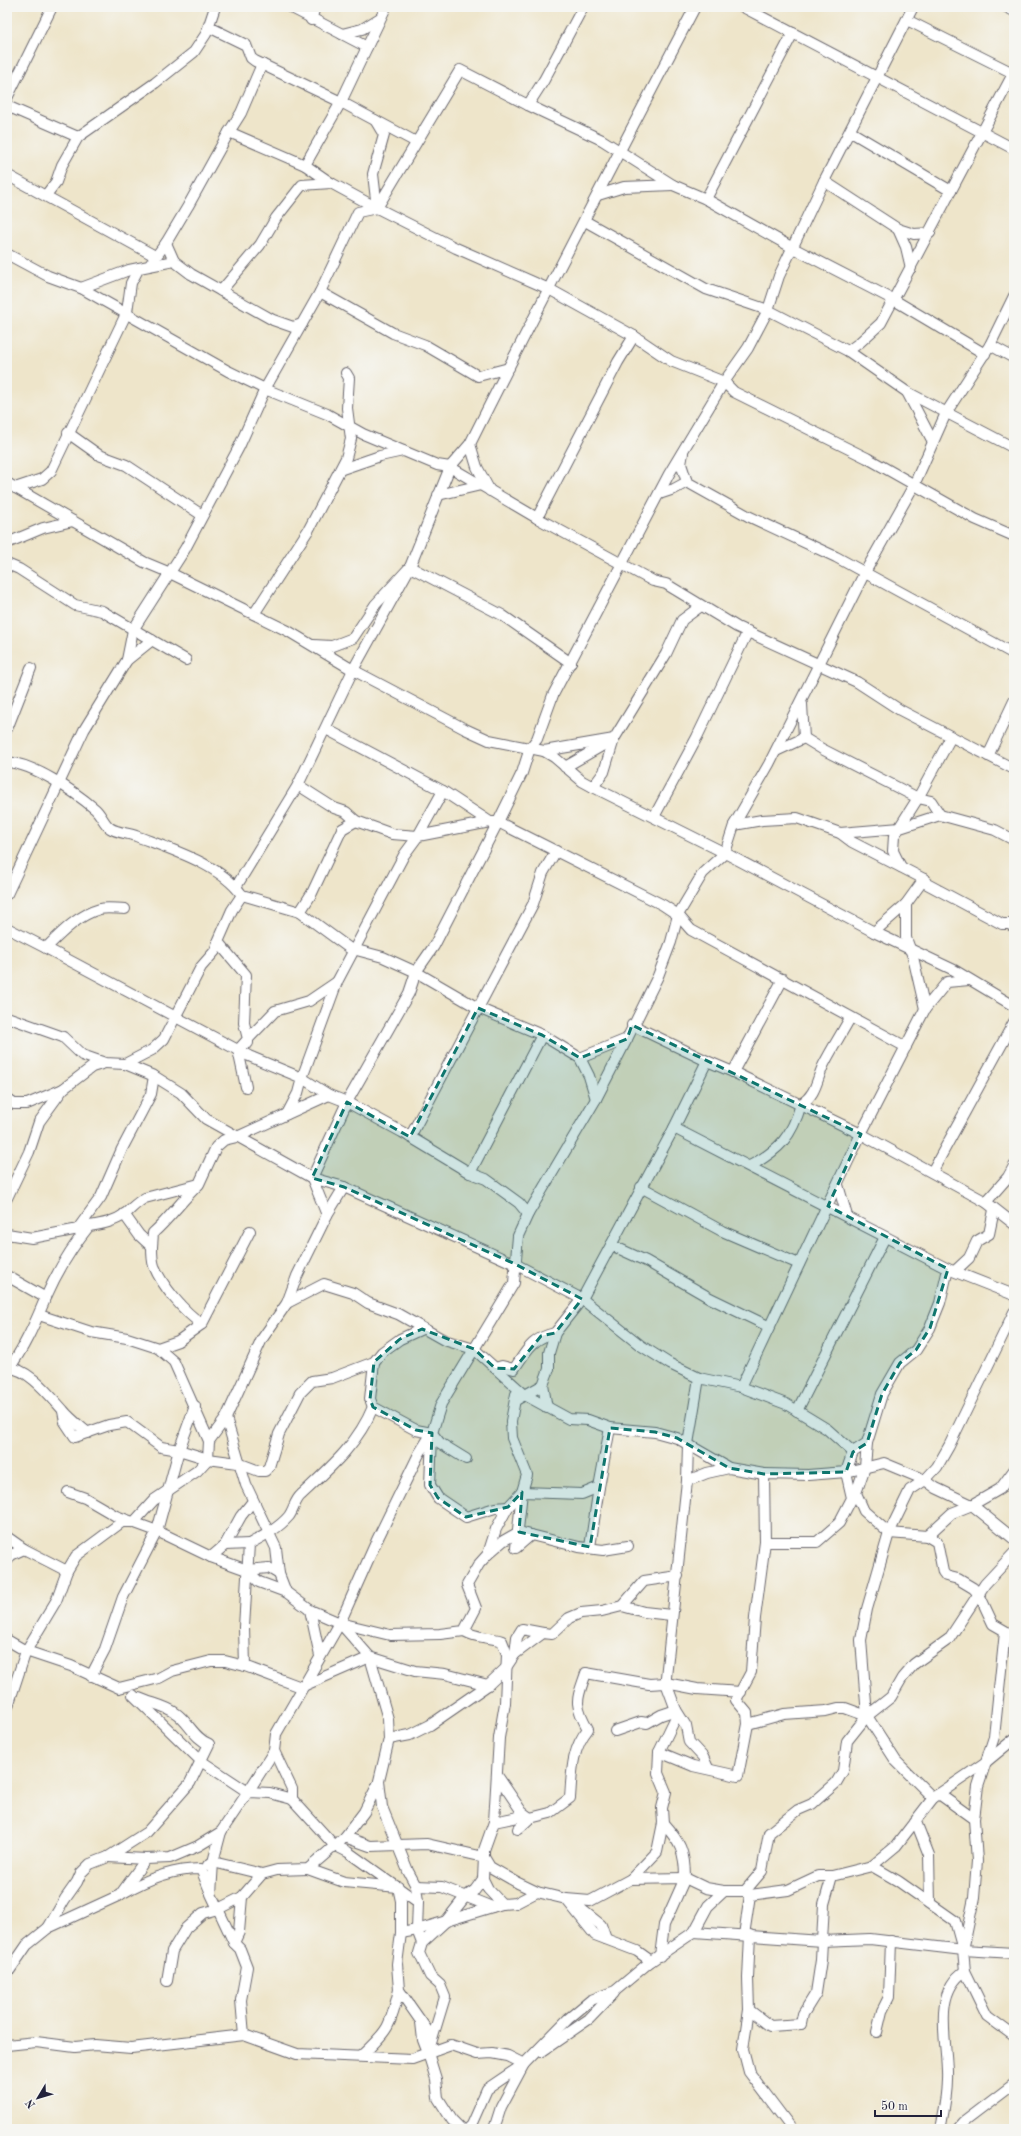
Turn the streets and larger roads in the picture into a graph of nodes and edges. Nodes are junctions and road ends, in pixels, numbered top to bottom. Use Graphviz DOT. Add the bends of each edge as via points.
graph roads {
  1 [pos="52,7"];
  2 [pos="215,7"];
  3 [pos="290,7"];
  4 [pos="315,7"];
  5 [pos="386,7"];
  6 [pos="583,7"];
  7 [pos="695,7"];
  8 [pos="743,7"];
  9 [pos="913,7"];
  10 [pos="1006,7"];
  11 [pos="1014,11"];
  12 [pos="380,18"];
  13 [pos="311,20"];
  14 [pos="907,20"];
  15 [pos="209,27"];
  16 [pos="793,33"];
  17 [pos="342,34"];
  18 [pos="367,47"];
  19 [pos="262,64"];
  20 [pos="1014,73"];
  21 [pos="877,77"];
  22 [pos="7,98"];
  23 [pos="342,102"];
  24 [pos="528,105"];
  25 [pos="7,106"];
  26 [pos="374,119"];
  27 [pos="229,132"];
  28 [pos="851,132"];
  29 [pos="982,133"];
  30 [pos="78,136"];
  31 [pos="416,142"];
  32 [pos="1014,149"];
  33 [pos="619,150"];
  34 [pos="305,165"];
  35 [pos="7,175"];
  36 [pos="824,181"];
  37 [pos="331,183"];
  38 [pos="673,185"];
  39 [pos="951,191"];
  40 [pos="46,195"];
  41 [pos="598,195"];
  42 [pos="706,199"];
  43 [pos="377,208"];
  44 [pos="584,221"];
  45 [pos="898,229"];
  46 [pos="930,232"];
  47 [pos="166,243"];
  48 [pos="793,248"];
  49 [pos="7,254"];
  50 [pos="156,256"];
  51 [pos="174,261"];
  52 [pos="144,267"];
  53 [pos="911,268"];
  54 [pos="81,288"];
  55 [pos="550,289"];
  56 [pos="220,291"];
  57 [pos="320,292"];
  58 [pos="1014,296"];
  59 [pos="894,300"];
  60 [pos="768,310"];
  61 [pos="127,312"];
  62 [pos="302,324"];
  63 [pos="634,336"];
  64 [pos="988,350"];
  65 [pos="848,351"];
  66 [pos="1014,358"];
  67 [pos="509,368"];
  68 [pos="346,372"];
  69 [pos="724,382"];
  70 [pos="265,389"];
  71 [pos="907,392"];
  72 [pos="946,413"];
  73 [pos="350,427"];
  74 [pos="68,433"];
  75 [pos="933,442"];
  76 [pos="470,444"];
  77 [pos="684,447"];
  78 [pos="1014,448"];
  79 [pos="403,451"];
  80 [pos="450,467"];
  81 [pos="342,469"];
  82 [pos="687,482"];
  83 [pos="11,485"];
  84 [pos="914,485"];
  85 [pos="485,488"];
  86 [pos="659,494"];
  87 [pos="438,495"];
  88 [pos="202,515"];
  89 [pos="537,518"];
  90 [pos="73,521"];
  91 [pos="1014,536"];
  92 [pos="7,543"];
  93 [pos="7,564"];
  94 [pos="622,564"];
  95 [pos="410,567"];
  96 [pos="168,572"];
  97 [pos="864,574"];
  98 [pos="702,606"];
  99 [pos="254,614"];
  100 [pos="133,630"];
  101 [pos="748,631"];
  102 [pos="152,640"];
  103 [pos="312,645"];
  104 [pos="1014,654"];
  105 [pos="127,660"];
  106 [pos="186,660"];
  107 [pos="571,662"];
  108 [pos="820,664"];
  109 [pos="32,668"];
  110 [pos="353,670"];
  111 [pos="1014,701"];
  112 [pos="801,702"];
  113 [pos="7,728"];
  114 [pos="326,729"];
  115 [pos="951,737"];
  116 [pos="804,738"];
  117 [pos="614,739"];
  118 [pos="530,748"];
  119 [pos="544,751"];
  120 [pos="776,751"];
  121 [pos="988,756"];
  122 [pos="7,762"];
  123 [pos="565,767"];
  124 [pos="1014,769"];
  125 [pos="59,784"];
  126 [pos="298,785"];
  127 [pos="593,787"];
  128 [pos="442,791"];
  129 [pos="918,798"];
  130 [pos="940,815"];
  131 [pos="654,817"];
  132 [pos="356,820"];
  133 [pos="494,822"];
  134 [pos="734,825"];
  135 [pos="900,828"];
  136 [pos="840,833"];
  137 [pos="418,836"];
  138 [pos="1014,840"];
  139 [pos="556,851"];
  140 [pos="725,853"];
  141 [pos="901,867"];
  142 [pos="924,879"];
  143 [pos="239,891"];
  144 [pos="7,894"];
  145 [pos="906,904"];
  146 [pos="125,908"];
  147 [pos="300,912"];
  148 [pos="678,915"];
  149 [pos="1014,927"];
  150 [pos="7,928"];
  151 [pos="874,932"];
  152 [pos="218,942"];
  153 [pos="46,948"];
  154 [pos="353,950"];
  155 [pos="909,950"];
  156 [pos="416,972"];
  157 [pos="784,979"];
  158 [pos="970,980"];
  159 [pos="337,982"];
  160 [pos="1014,1006"];
  161 [pos="478,1008"];
  162 [pos="924,1009"];
  163 [pos="176,1016"];
  164 [pos="7,1017"];
  165 [pos="850,1018"];
  166 [pos="1014,1022"];
  167 [pos="632,1026"];
  168 [pos="542,1036"];
  169 [pos="248,1039"];
  170 [pos="627,1039"];
  171 [pos="906,1047"];
  172 [pos="238,1050"];
  173 [pos="249,1056"];
  174 [pos="580,1058"];
  175 [pos="707,1061"];
  176 [pos="106,1063"];
  177 [pos="125,1064"];
  178 [pos="733,1072"];
  179 [pos="154,1076"];
  180 [pos="302,1078"];
  181 [pos="246,1087"];
  182 [pos="63,1089"];
  183 [pos="330,1095"];
  184 [pos="7,1099"];
  185 [pos="596,1099"];
  186 [pos="348,1102"];
  187 [pos="801,1104"];
  188 [pos="287,1114"];
  189 [pos="674,1128"];
  190 [pos="861,1134"];
  191 [pos="237,1137"];
  192 [pos="410,1137"];
  193 [pos="750,1166"];
  194 [pos="1014,1166"];
  195 [pos="932,1172"];
  196 [pos="470,1173"];
  197 [pos="312,1178"];
  198 [pos="199,1184"];
  199 [pos="838,1185"];
  200 [pos="344,1187"];
  201 [pos="641,1187"];
  202 [pos="7,1198"];
  203 [pos="986,1202"];
  204 [pos="828,1206"];
  205 [pos="994,1210"];
  206 [pos="124,1214"];
  207 [pos="528,1214"];
  208 [pos="327,1215"];
  209 [pos="847,1216"];
  210 [pos="1014,1224"];
  211 [pos="89,1226"];
  212 [pos="77,1230"];
  213 [pos="250,1231"];
  214 [pos="7,1234"];
  215 [pos="885,1237"];
  216 [pos="611,1245"];
  217 [pos="152,1247"];
  218 [pos="514,1264"];
  219 [pos="799,1264"];
  220 [pos="951,1270"];
  221 [pos="532,1274"];
  222 [pos="7,1276"];
  223 [pos="514,1283"];
  224 [pos="1014,1295"];
  225 [pos="46,1298"];
  226 [pos="582,1299"];
  227 [pos="287,1303"];
  228 [pos="1014,1312"];
  229 [pos="39,1315"];
  230 [pos="202,1324"];
  231 [pos="768,1326"];
  232 [pos="422,1329"];
  233 [pos="555,1333"];
  234 [pos="158,1348"];
  235 [pos="474,1349"];
  236 [pos="374,1362"];
  237 [pos="495,1368"];
  238 [pos="8,1369"];
  239 [pos="699,1378"];
  240 [pos="543,1386"];
  241 [pos="741,1387"];
  242 [pos="521,1398"];
  243 [pos="195,1406"];
  244 [pos="373,1407"];
  245 [pos="547,1408"];
  246 [pos="798,1411"];
  247 [pos="226,1418"];
  248 [pos="610,1428"];
  249 [pos="432,1433"];
  250 [pos="209,1441"];
  251 [pos="867,1443"];
  252 [pos="688,1444"];
  253 [pos="179,1450"];
  254 [pos="853,1452"];
  255 [pos="208,1459"];
  256 [pos="466,1459"];
  257 [pos="238,1462"];
  258 [pos="865,1467"];
  259 [pos="730,1468"];
  260 [pos="1014,1470"];
  261 [pos="846,1472"];
  262 [pos="764,1474"];
  263 [pos="925,1480"];
  264 [pos="687,1481"];
  265 [pos="599,1487"];
  266 [pos="169,1490"];
  267 [pos="68,1492"];
  268 [pos="522,1492"];
  269 [pos="253,1502"];
  270 [pos="972,1505"];
  271 [pos="508,1506"];
  272 [pos="134,1522"];
  273 [pos="157,1531"];
  274 [pos="270,1532"];
  275 [pos="519,1532"];
  276 [pos="889,1533"];
  277 [pos="531,1536"];
  278 [pos="927,1536"];
  279 [pos="7,1537"];
  280 [pos="1014,1539"];
  281 [pos="765,1542"];
  282 [pos="249,1544"];
  283 [pos="225,1545"];
  284 [pos="628,1546"];
  285 [pos="590,1547"];
  286 [pos="24,1549"];
  287 [pos="1014,1553"];
  288 [pos="488,1554"];
  289 [pos="211,1557"];
  290 [pos="7,1561"];
  291 [pos="247,1570"];
  292 [pos="67,1571"];
  293 [pos="279,1574"];
  294 [pos="678,1576"];
  295 [pos="286,1592"];
  296 [pos="979,1594"];
  297 [pos="622,1606"];
  298 [pos="310,1610"];
  299 [pos="672,1615"];
  300 [pos="340,1622"];
  301 [pos="464,1631"];
  302 [pos="543,1633"];
  303 [pos="1010,1634"];
  304 [pos="7,1640"];
  305 [pos="26,1650"];
  306 [pos="515,1654"];
  307 [pos="320,1656"];
  308 [pos="370,1657"];
  309 [pos="245,1666"];
  310 [pos="505,1669"];
  311 [pos="91,1676"];
  312 [pos="666,1683"];
  313 [pos="488,1685"];
  314 [pos="301,1687"];
  315 [pos="120,1688"];
  316 [pos="741,1692"];
  317 [pos="133,1695"];
  318 [pos="7,1709"];
  319 [pos="676,1710"];
  320 [pos="867,1716"];
  321 [pos="748,1724"];
  322 [pos="615,1731"];
  323 [pos="389,1739"];
  324 [pos="1014,1739"];
  325 [pos="274,1751"];
  326 [pos="659,1752"];
  327 [pos="201,1761"];
  328 [pos="986,1762"];
  329 [pos="708,1768"];
  330 [pos="497,1774"];
  331 [pos="379,1781"];
  332 [pos="248,1792"];
  333 [pos="936,1796"];
  334 [pos="292,1800"];
  335 [pos="530,1818"];
  336 [pos="974,1819"];
  337 [pos="494,1822"];
  338 [pos="916,1822"];
  339 [pos="662,1823"];
  340 [pos="518,1829"];
  341 [pos="221,1832"];
  342 [pos="345,1837"];
  343 [pos="334,1845"];
  344 [pos="398,1845"];
  345 [pos="108,1856"];
  346 [pos="484,1857"];
  347 [pos="146,1859"];
  348 [pos="213,1862"];
  349 [pos="872,1866"];
  350 [pos="201,1869"];
  351 [pos="308,1869"];
  352 [pos="262,1874"];
  353 [pos="832,1876"];
  354 [pos="685,1878"];
  355 [pos="483,1879"];
  356 [pos="631,1879"];
  357 [pos="416,1886"];
  358 [pos="398,1887"];
  359 [pos="724,1891"];
  360 [pos="537,1892"];
  361 [pos="747,1893"];
  362 [pos="211,1894"];
  363 [pos="120,1895"];
  364 [pos="465,1896"];
  365 [pos="242,1897"];
  366 [pos="566,1899"];
  367 [pos="418,1902"];
  368 [pos="930,1903"];
  369 [pos="497,1905"];
  370 [pos="218,1909"];
  371 [pos="446,1921"];
  372 [pos="48,1928"];
  373 [pos="417,1930"];
  374 [pos="694,1932"];
  375 [pos="401,1933"];
  376 [pos="747,1935"];
  377 [pos="822,1941"];
  378 [pos="891,1941"];
  379 [pos="234,1943"];
  380 [pos="422,1943"];
  381 [pos="963,1950"];
  382 [pos="1014,1953"];
  383 [pos="655,1958"];
  384 [pos="965,1971"];
  385 [pos="7,1974"];
  386 [pos="167,1981"];
  387 [pos="398,1990"];
  388 [pos="749,2010"];
  389 [pos="420,2021"];
  390 [pos="877,2032"];
  391 [pos="244,2036"];
  392 [pos="1014,2036"];
  393 [pos="432,2037"];
  394 [pos="7,2045"];
  395 [pos="428,2053"];
  396 [pos="362,2056"];
  397 [pos="524,2064"];
  398 [pos="1014,2084"];
  399 [pos="470,2128"];
  400 [pos="461,2129"];
  401 [pos="494,2129"];
  402 [pos="792,2129"];
  403 [pos="940,2129"];
  404 [pos="958,2129"];
  1 -- 22 [label="street"];
  2 -- 15 [label="street"];
  3 -- 13 [label="street"];
  4 -- 13 [label="street"];
  5 -- 12 [label="street"];
  6 -- 24 [label="street"];
  7 -- 33 [label="street"];
  8 -- 16 [label="street"];
  9 -- 14 [label="street"];
  10 -- 11 [label="street"];
  12 -- 17 [label="street" via="362,29"];
  12 -- 18 [label="street"];
  13 -- 17 [label="street"];
  14 -- 20 [label="street"];
  14 -- 21 [label="street"];
  15 -- 19 [label="street" via="240,40 246,45 251,58"];
  15 -- 30 [label="street" via="203,41 194,52 155,83"];
  16 -- 21 [label="street"];
  16 -- 42 [label="street"];
  17 -- 18 [label="street"];
  18 -- 23 [label="street"];
  19 -- 23 [label="street"];
  19 -- 27 [label="street" via="241,113"];
  20 -- 29 [label="street"];
  21 -- 28 [label="street"];
  21 -- 29 [label="street"];
  23 -- 26 [label="street"];
  23 -- 34 [label="street"];
  24 -- 31 [label="street" via="460,70"];
  24 -- 33 [label="street"];
  25 -- 30 [label="street"];
  26 -- 31 [label="street"];
  26 -- 43 [label="street" via="384,135 373,174"];
  27 -- 34 [label="street"];
  27 -- 47 [label="street"];
  28 -- 36 [label="street"];
  28 -- 39 [label="street"];
  29 -- 32 [label="street"];
  29 -- 39 [label="street"];
  30 -- 40 [label="street" via="56,182"];
  31 -- 43 [label="street"];
  33 -- 38 [label="street"];
  33 -- 41 [label="street"];
  34 -- 37 [label="street"];
  35 -- 40 [label="street"];
  36 -- 45 [label="street"];
  36 -- 48 [label="street"];
  37 -- 43 [label="street"];
  37 -- 56 [label="street" via="302,185 276,218 260,245"];
  38 -- 41 [label="street" via="624,187"];
  38 -- 42 [label="street"];
  39 -- 46 [label="street"];
  40 -- 50 [label="street"];
  41 -- 44 [label="street"];
  42 -- 48 [label="street"];
  43 -- 55 [label="street" via="456,248"];
  43 -- 57 [label="street" via="358,212"];
  44 -- 55 [label="street"];
  44 -- 60 [label="street" via="706,289"];
  45 -- 46 [label="street" via="914,234"];
  45 -- 53 [label="street"];
  46 -- 53 [label="street"];
  47 -- 50 [label="street"];
  47 -- 51 [label="street"];
  48 -- 59 [label="street"];
  48 -- 60 [label="street"];
  49 -- 54 [label="street" via="48,276"];
  50 -- 52 [label="street"];
  51 -- 52 [label="street"];
  51 -- 56 [label="street"];
  52 -- 54 [label="street"];
  52 -- 61 [label="street" via="131,282"];
  53 -- 59 [label="street"];
  54 -- 61 [label="street"];
  55 -- 63 [label="street"];
  55 -- 67 [label="street"];
  56 -- 62 [label="street" via="288,326"];
  57 -- 62 [label="street"];
  57 -- 67 [label="street" via="393,333 425,345 478,376"];
  58 -- 64 [label="street"];
  59 -- 64 [label="street"];
  59 -- 65 [label="street" via="881,323"];
  60 -- 65 [label="street"];
  60 -- 69 [label="street" via="748,348"];
  61 -- 70 [label="street" via="201,357"];
  61 -- 74 [label="street"];
  62 -- 70 [label="street"];
  63 -- 69 [label="street" via="671,361"];
  63 -- 89 [label="street"];
  64 -- 66 [label="street"];
  64 -- 72 [label="street"];
  65 -- 71 [label="street"];
  67 -- 76 [label="street"];
  68 -- 73 [label="street" via="349,378 347,408"];
  69 -- 77 [label="street"];
  69 -- 84 [label="street" via="734,392 867,458"];
  70 -- 73 [label="street" via="327,414"];
  70 -- 88 [label="street" via="239,447"];
  71 -- 72 [label="street" via="934,404"];
  71 -- 75 [label="street"];
  72 -- 75 [label="street"];
  72 -- 78 [label="street"];
  73 -- 79 [label="street"];
  73 -- 81 [label="street" via="349,448"];
  74 -- 83 [label="street" via="51,471 42,479"];
  74 -- 88 [label="street" via="99,455 126,465"];
  75 -- 84 [label="street"];
  76 -- 80 [label="street"];
  76 -- 85 [label="street"];
  77 -- 82 [label="street" via="681,464"];
  77 -- 86 [label="street"];
  79 -- 80 [label="street" via="437,465"];
  79 -- 81 [label="street"];
  80 -- 85 [label="street"];
  80 -- 87 [label="street"];
  81 -- 99 [label="street" via="335,477 309,529"];
  82 -- 86 [label="street"];
  82 -- 97 [label="street" via="748,516"];
  83 -- 90 [label="street"];
  84 -- 91 [label="street" via="974,518"];
  84 -- 97 [label="street"];
  85 -- 87 [label="street"];
  85 -- 89 [label="street"];
  86 -- 94 [label="street"];
  87 -- 95 [label="street"];
  88 -- 96 [label="street" via="185,548"];
  89 -- 94 [label="street"];
  90 -- 92 [label="street" via="43,528"];
  90 -- 96 [label="street" via="144,562"];
  93 -- 100 [label="street" via="74,605 102,611"];
  94 -- 98 [label="street" via="653,581 666,584"];
  94 -- 107 [label="street"];
  95 -- 103 [label="street" via="375,605 353,638 332,646"];
  95 -- 107 [label="street" via="502,615"];
  95 -- 110 [label="street"];
  96 -- 99 [label="street"];
  96 -- 100 [label="street"];
  97 -- 104 [label="street"];
  97 -- 108 [label="street"];
  98 -- 101 [label="street"];
  98 -- 117 [label="street" via="682,620 666,654"];
  99 -- 103 [label="street"];
  100 -- 102 [label="street"];
  100 -- 105 [label="street"];
  101 -- 108 [label="street"];
  101 -- 131 [label="street" via="697,737"];
  102 -- 105 [label="street"];
  102 -- 106 [label="street"];
  103 -- 110 [label="street"];
  105 -- 125 [label="street" via="84,730"];
  107 -- 118 [label="street" via="553,695 537,739"];
  108 -- 112 [label="street"];
  108 -- 115 [label="street"];
  109 -- 113 [label="street"];
  110 -- 114 [label="street"];
  110 -- 118 [label="street" via="489,740"];
  111 -- 121 [label="street"];
  112 -- 116 [label="street"];
  112 -- 120 [label="street"];
  114 -- 126 [label="street"];
  114 -- 128 [label="street"];
  115 -- 121 [label="street"];
  115 -- 129 [label="street"];
  116 -- 120 [label="street"];
  116 -- 129 [label="street"];
  117 -- 119 [label="street"];
  117 -- 123 [label="street"];
  117 -- 127 [label="street" via="604,772"];
  118 -- 119 [label="street"];
  118 -- 133 [label="street" via="522,773"];
  119 -- 123 [label="street"];
  120 -- 134 [label="street"];
  121 -- 124 [label="street"];
  122 -- 125 [label="street" via="36,770"];
  123 -- 127 [label="street" via="582,782"];
  125 -- 143 [label="street" via="96,810 110,828 200,861"];
  125 -- 144 [label="street"];
  126 -- 132 [label="street"];
  126 -- 143 [label="street"];
  127 -- 131 [label="street"];
  128 -- 133 [label="street"];
  128 -- 137 [label="street"];
  129 -- 130 [label="street" via="931,801"];
  129 -- 135 [label="street"];
  130 -- 135 [label="street"];
  130 -- 138 [label="street" via="995,830"];
  131 -- 140 [label="street"];
  132 -- 137 [label="street" via="392,834"];
  132 -- 147 [label="street" via="342,829 312,893"];
  133 -- 137 [label="street"];
  133 -- 139 [label="street"];
  133 -- 156 [label="street" via="434,946"];
  134 -- 136 [label="street" via="797,818"];
  134 -- 140 [label="street"];
  135 -- 136 [label="street"];
  135 -- 141 [label="street" via="894,836 894,851"];
  136 -- 141 [label="street" via="852,842"];
  137 -- 154 [label="street" via="404,854"];
  139 -- 148 [label="street"];
  139 -- 161 [label="street" via="543,873 533,904"];
  140 -- 148 [label="street" via="703,874"];
  140 -- 151 [label="street"];
  141 -- 142 [label="street"];
  142 -- 145 [label="street"];
  142 -- 149 [label="street" via="927,884 1002,924"];
  143 -- 147 [label="street"];
  143 -- 152 [label="street"];
  145 -- 151 [label="street"];
  145 -- 155 [label="street" via="906,938"];
  146 -- 153 [label="street" via="100,909 82,917"];
  147 -- 154 [label="street"];
  148 -- 157 [label="street" via="692,930"];
  148 -- 167 [label="street" via="658,976"];
  150 -- 153 [label="street"];
  151 -- 155 [label="street"];
  152 -- 163 [label="street" via="216,951 201,967"];
  152 -- 169 [label="street" via="246,976 244,1023"];
  153 -- 163 [label="street"];
  154 -- 156 [label="street" via="384,957"];
  154 -- 159 [label="street"];
  155 -- 158 [label="street"];
  155 -- 162 [label="street" via="913,957"];
  156 -- 161 [label="street"];
  156 -- 186 [label="street" via="409,993"];
  157 -- 165 [label="street"];
  157 -- 178 [label="street"];
  158 -- 160 [label="street"];
  158 -- 162 [label="street" via="947,982"];
  159 -- 169 [label="street" via="309,1001 275,1011"];
  159 -- 180 [label="street"];
  161 -- 168 [label="street"];
  161 -- 192 [label="street"];
  162 -- 171 [label="street"];
  163 -- 172 [label="street"];
  163 -- 177 [label="street" via="164,1039 152,1050"];
  164 -- 176 [label="street" via="63,1037 82,1055"];
  165 -- 171 [label="street"];
  165 -- 187 [label="street" via="823,1065 814,1091 809,1099"];
  166 -- 195 [label="street"];
  167 -- 170 [label="street"];
  167 -- 175 [label="street"];
  168 -- 174 [label="street"];
  168 -- 196 [label="street"];
  169 -- 172 [label="street"];
  169 -- 173 [label="street"];
  170 -- 174 [label="street"];
  170 -- 185 [label="street"];
  171 -- 190 [label="street"];
  172 -- 173 [label="street"];
  172 -- 181 [label="street"];
  173 -- 180 [label="street"];
  174 -- 185 [label="street"];
  175 -- 178 [label="street"];
  175 -- 189 [label="street"];
  176 -- 177 [label="street"];
  176 -- 182 [label="street" via="92,1067"];
  177 -- 179 [label="street"];
  178 -- 187 [label="street"];
  179 -- 191 [label="street" via="186,1097 206,1119"];
  179 -- 212 [label="street" via="151,1094 122,1149 101,1197"];
  180 -- 183 [label="street"];
  180 -- 188 [label="street" via="298,1093"];
  182 -- 184 [label="street" via="27,1104 14,1104"];
  182 -- 202 [label="street" via="40,1122"];
  183 -- 186 [label="street"];
  183 -- 188 [label="street"];
  185 -- 207 [label="street"];
  186 -- 192 [label="street"];
  186 -- 197 [label="street"];
  187 -- 190 [label="street"];
  187 -- 193 [label="street" via="796,1122 781,1144 771,1154"];
  188 -- 191 [label="street"];
  189 -- 193 [label="street"];
  189 -- 201 [label="street"];
  190 -- 195 [label="street"];
  190 -- 199 [label="street"];
  191 -- 197 [label="street"];
  191 -- 198 [label="street" via="224,1140 216,1147"];
  192 -- 196 [label="street"];
  193 -- 204 [label="street"];
  194 -- 203 [label="street" via="1008,1177"];
  195 -- 203 [label="street"];
  196 -- 207 [label="street" via="486,1180 511,1197"];
  197 -- 200 [label="street"];
  197 -- 208 [label="street"];
  198 -- 206 [label="street" via="145,1198"];
  198 -- 217 [label="street" via="184,1198 170,1218 153,1233"];
  199 -- 204 [label="street"];
  199 -- 209 [label="street"];
  200 -- 208 [label="street"];
  200 -- 218 [label="street"];
  201 -- 216 [label="street"];
  201 -- 219 [label="street" via="722,1231"];
  203 -- 205 [label="street"];
  204 -- 209 [label="street"];
  204 -- 219 [label="street"];
  205 -- 210 [label="street"];
  205 -- 220 [label="street" via="988,1234 978,1241 969,1258"];
  206 -- 211 [label="street" via="108,1223"];
  206 -- 217 [label="street" via="139,1235"];
  207 -- 218 [label="street" via="518,1236"];
  208 -- 227 [label="street" via="297,1276"];
  209 -- 215 [label="street"];
  211 -- 212 [label="street"];
  211 -- 225 [label="street" via="60,1269"];
  212 -- 214 [label="street" via="32,1238"];
  213 -- 230 [label="street"];
  215 -- 220 [label="street"];
  215 -- 246 [label="street"];
  216 -- 226 [label="street"];
  216 -- 231 [label="street"];
  217 -- 230 [label="street" via="154,1265 164,1282 187,1313"];
  218 -- 221 [label="street"];
  218 -- 223 [label="street"];
  219 -- 231 [label="street"];
  220 -- 224 [label="street"];
  220 -- 251 [label="street" via="930,1328 916,1350 900,1363 882,1394"];
  221 -- 223 [label="street"];
  221 -- 226 [label="street"];
  222 -- 225 [label="street"];
  223 -- 235 [label="street"];
  225 -- 229 [label="street"];
  226 -- 233 [label="street"];
  226 -- 239 [label="street" via="640,1345"];
  227 -- 232 [label="street" via="324,1284 353,1293 398,1314"];
  227 -- 247 [label="street" via="262,1340"];
  228 -- 263 [label="street" via="961,1424 937,1467"];
  229 -- 234 [label="street" via="91,1332 127,1338"];
  229 -- 238 [label="street"];
  230 -- 234 [label="street" via="178,1341"];
  231 -- 241 [label="street"];
  232 -- 235 [label="street" via="444,1340"];
  232 -- 236 [label="street" via="400,1339 382,1352"];
  233 -- 237 [label="street" via="541,1336 526,1351 514,1369 502,1366"];
  233 -- 240 [label="street" via="549,1353 549,1370"];
  234 -- 243 [label="street" via="174,1362"];
  235 -- 237 [label="street"];
  235 -- 249 [label="street" via="441,1404"];
  236 -- 244 [label="street" via="370,1399"];
  236 -- 257 [label="street" via="332,1378 312,1381 300,1393 279,1434 270,1467 265,1471 259,1472"];
  237 -- 242 [label="street" via="515,1384"];
  238 -- 253 [label="street" via="28,1375 41,1385 63,1411 65,1422 75,1437 109,1425 127,1422 161,1446"];
  239 -- 241 [label="street"];
  239 -- 252 [label="street"];
  240 -- 242 [label="street"];
  240 -- 245 [label="street"];
  241 -- 246 [label="street"];
  242 -- 245 [label="street"];
  242 -- 268 [label="street" via="511,1422 512,1438 527,1475"];
  243 -- 250 [label="street"];
  243 -- 253 [label="street"];
  244 -- 249 [label="street" via="416,1430"];
  244 -- 274 [label="street" via="367,1423 354,1443 324,1475 299,1496 289,1516"];
  245 -- 248 [label="street" via="569,1419 588,1420"];
  246 -- 254 [label="street" via="827,1429"];
  247 -- 250 [label="street"];
  247 -- 257 [label="street"];
  248 -- 252 [label="street" via="655,1432"];
  248 -- 265 [label="street"];
  249 -- 256 [label="street" via="440,1443"];
  249 -- 271 [label="street" via="430,1485 438,1498 466,1517"];
  249 -- 300 [label="street" via="377,1540"];
  250 -- 255 [label="street"];
  251 -- 254 [label="street"];
  251 -- 258 [label="street"];
  252 -- 259 [label="street"];
  252 -- 264 [label="street"];
  253 -- 255 [label="street"];
  253 -- 266 [label="street"];
  254 -- 261 [label="street"];
  255 -- 257 [label="street"];
  255 -- 266 [label="street" via="197,1471"];
  257 -- 269 [label="street"];
  258 -- 261 [label="street"];
  258 -- 263 [label="street" via="884,1463"];
  258 -- 276 [label="street" via="856,1493 864,1511"];
  259 -- 262 [label="street"];
  259 -- 264 [label="street"];
  260 -- 270 [label="street" via="1000,1489"];
  261 -- 262 [label="street" via="808,1475"];
  261 -- 281 [label="street" via="852,1498 839,1523 817,1542"];
  262 -- 281 [label="street"];
  263 -- 270 [label="street"];
  263 -- 276 [label="street" via="910,1490"];
  264 -- 294 [label="street"];
  265 -- 268 [label="street" via="582,1494"];
  265 -- 285 [label="street"];
  266 -- 272 [label="street" via="154,1500"];
  266 -- 273 [label="street"];
  267 -- 272 [label="street"];
  268 -- 271 [label="street"];
  268 -- 275 [label="street"];
  269 -- 274 [label="street"];
  269 -- 283 [label="street" via="241,1516"];
  270 -- 278 [label="street" via="952,1513"];
  270 -- 280 [label="street"];
  271 -- 288 [label="street" via="496,1528"];
  272 -- 273 [label="street"];
  272 -- 292 [label="street" via="122,1522 92,1543 76,1556"];
  273 -- 289 [label="street"];
  273 -- 311 [label="street" via="123,1597 105,1649"];
  274 -- 282 [label="street"];
  274 -- 293 [label="street" via="276,1548"];
  275 -- 277 [label="street"];
  275 -- 277 [label="street" via="516,1548"];
  275 -- 288 [label="street"];
  276 -- 278 [label="street"];
  276 -- 320 [label="street" via="867,1609 861,1640"];
  277 -- 285 [label="street" via="579,1547"];
  278 -- 296 [label="street" via="936,1542 946,1576 958,1579"];
  279 -- 286 [label="street"];
  281 -- 316 [label="street" via="754,1618 751,1672"];
  282 -- 283 [label="street"];
  282 -- 291 [label="street"];
  283 -- 289 [label="street"];
  284 -- 285 [label="street" via="604,1550"];
  286 -- 290 [label="street" via="11,1555"];
  286 -- 292 [label="street"];
  287 -- 296 [label="street" via="984,1584"];
  288 -- 301 [label="street" via="467,1585 476,1608"];
  289 -- 291 [label="street"];
  291 -- 293 [label="street" via="269,1568"];
  291 -- 295 [label="street" via="259,1582"];
  291 -- 309 [label="street"];
  292 -- 305 [label="street" via="56,1601"];
  293 -- 295 [label="street"];
  294 -- 297 [label="street" via="644,1581"];
  294 -- 299 [label="street"];
  295 -- 298 [label="street"];
  296 -- 303 [label="street" via="993,1624"];
  296 -- 320 [label="street" via="949,1639 914,1664 891,1697"];
  297 -- 299 [label="street" via="644,1612"];
  297 -- 302 [label="street" via="580,1613 569,1618 552,1634"];
  298 -- 300 [label="street"];
  298 -- 307 [label="street"];
  299 -- 312 [label="street"];
  300 -- 301 [label="street" via="390,1635"];
  300 -- 307 [label="street"];
  300 -- 308 [label="street"];
  301 -- 310 [label="street" via="475,1638 487,1636 502,1641 507,1654"];
  302 -- 306 [label="street"];
  302 -- 306 [label="street" via="522,1629 516,1637"];
  303 -- 328 [label="street" via="995,1730"];
  304 -- 305 [label="street"];
  305 -- 311 [label="street"];
  305 -- 318 [label="street"];
  306 -- 310 [label="street"];
  307 -- 314 [label="street"];
  308 -- 313 [label="street" via="415,1671 445,1674"];
  308 -- 314 [label="street"];
  308 -- 323 [label="street" via="388,1719"];
  309 -- 314 [label="street"];
  309 -- 315 [label="street" via="225,1661 211,1661 172,1670 159,1678"];
  310 -- 313 [label="street"];
  310 -- 330 [label="street" via="505,1704 499,1738"];
  311 -- 315 [label="street"];
  312 -- 316 [label="street" via="697,1689"];
  312 -- 319 [label="street"];
  312 -- 335 [label="street" via="649,1684 586,1673 576,1701 578,1712 588,1729 576,1747 571,1770 570,1798 550,1813"];
  313 -- 323 [label="street" via="430,1725 410,1735"];
  314 -- 325 [label="street" via="276,1734"];
  315 -- 317 [label="street"];
  316 -- 321 [label="street" via="736,1700 747,1713"];
  317 -- 327 [label="street"];
  317 -- 327 [label="street" via="170,1709 202,1742 209,1744"];
  319 -- 322 [label="street" via="647,1723 641,1722"];
  319 -- 326 [label="street" via="675,1719"];
  319 -- 329 [label="street" via="686,1726 690,1742 703,1757"];
  320 -- 321 [label="street" via="838,1708 784,1714"];
  320 -- 333 [label="street" via="896,1761"];
  320 -- 361 [label="street" via="847,1741 843,1771 836,1783 812,1804 798,1810 769,1833 762,1871"];
  321 -- 329 [label="street" via="738,1776"];
  323 -- 331 [label="street"];
  324 -- 328 [label="street"];
  325 -- 332 [label="street"];
  325 -- 334 [label="street" via="292,1789"];
  326 -- 329 [label="street" via="693,1766"];
  326 -- 339 [label="street" via="658,1773 666,1792"];
  327 -- 332 [label="street"];
  327 -- 345 [label="street" via="190,1783 147,1832"];
  328 -- 333 [label="street"];
  328 -- 336 [label="street" via="978,1786"];
  330 -- 335 [label="street" via="522,1812"];
  330 -- 337 [label="street"];
  331 -- 342 [label="street" via="364,1812"];
  331 -- 344 [label="street" via="382,1807"];
  332 -- 334 [label="street" via="270,1793"];
  332 -- 341 [label="street"];
  333 -- 336 [label="street"];
  333 -- 338 [label="street"];
  334 -- 343 [label="street"];
  335 -- 337 [label="street" via="518,1816"];
  335 -- 340 [label="street"];
  336 -- 381 [label="street" via="976,1883"];
  337 -- 346 [label="street"];
  338 -- 349 [label="street" via="896,1846"];
  338 -- 368 [label="street" via="929,1855"];
  339 -- 354 [label="street" via="675,1837 684,1855"];
  339 -- 356 [label="street" via="656,1852"];
  341 -- 347 [label="street" via="198,1846 170,1858"];
  341 -- 348 [label="street"];
  342 -- 343 [label="street"];
  342 -- 344 [label="street" via="370,1846"];
  343 -- 351 [label="street"];
  343 -- 358 [label="street"];
  344 -- 346 [label="street" via="427,1844"];
  344 -- 357 [label="street"];
  345 -- 347 [label="street"];
  345 -- 372 [label="street" via="90,1864 81,1873 78,1882"];
  346 -- 355 [label="street"];
  346 -- 360 [label="street" via="490,1867"];
  347 -- 363 [label="street"];
  348 -- 350 [label="street"];
  348 -- 352 [label="street"];
  348 -- 362 [label="street"];
  349 -- 353 [label="street"];
  349 -- 368 [label="street"];
  350 -- 362 [label="street"];
  350 -- 363 [label="street" via="165,1874"];
  351 -- 352 [label="street" via="277,1870"];
  351 -- 358 [label="street" via="344,1882"];
  352 -- 365 [label="street"];
  353 -- 361 [label="street" via="818,1876 788,1890"];
  353 -- 377 [label="street" via="824,1904"];
  354 -- 356 [label="street"];
  354 -- 359 [label="street" via="706,1888"];
  354 -- 383 [label="street" via="664,1926"];
  355 -- 364 [label="street" via="475,1890"];
  355 -- 369 [label="street"];
  356 -- 366 [label="street" via="590,1901"];
  357 -- 364 [label="street" via="442,1887"];
  357 -- 367 [label="street"];
  358 -- 367 [label="street"];
  358 -- 375 [label="street" via="401,1901"];
  359 -- 361 [label="street"];
  359 -- 374 [label="street" via="708,1906"];
  360 -- 366 [label="street"];
  360 -- 369 [label="street" via="516,1903"];
  361 -- 376 [label="street"];
  362 -- 370 [label="street"];
  363 -- 372 [label="street"];
  364 -- 369 [label="street"];
  364 -- 371 [label="street"];
  365 -- 370 [label="street"];
  365 -- 379 [label="street" via="239,1932"];
  366 -- 383 [label="street" via="595,1935"];
  367 -- 373 [label="street"];
  368 -- 381 [label="street" via="955,1921"];
  369 -- 371 [label="street"];
  370 -- 379 [label="street"];
  370 -- 386 [label="street" via="203,1913 186,1928 172,1951"];
  371 -- 373 [label="street"];
  371 -- 380 [label="street"];
  372 -- 385 [label="street" via="28,1945"];
  373 -- 375 [label="street"];
  373 -- 380 [label="street"];
  374 -- 376 [label="street"];
  374 -- 383 [label="street"];
  375 -- 387 [label="street" via="397,1964"];
  376 -- 377 [label="street"];
  376 -- 388 [label="street"];
  377 -- 378 [label="street"];
  377 -- 388 [label="street" via="816,1993 803,2014 801,2024 770,2026"];
  378 -- 381 [label="street"];
  378 -- 390 [label="street" via="890,1997 882,2011"];
  379 -- 391 [label="street" via="240,1949 247,1967 241,2000"];
  380 -- 393 [label="street" via="419,1953 430,1976 440,1985 446,1997"];
  381 -- 382 [label="street"];
  381 -- 384 [label="street"];
  383 -- 397 [label="street" via="615,1991 591,2000 568,2019"];
  384 -- 392 [label="street" via="987,2016"];
  384 -- 403 [label="street" via="958,1975 947,1997 943,2015 948,2080"];
  387 -- 389 [label="street"];
  387 -- 396 [label="street" via="392,2021 384,2034"];
  388 -- 402 [label="street" via="743,2049 749,2072"];
  389 -- 393 [label="street"];
  389 -- 395 [label="street"];
  391 -- 394 [label="street" via="131,2048 94,2045 75,2047 36,2042"];
  391 -- 396 [label="street" via="297,2054"];
  393 -- 395 [label="street"];
  395 -- 396 [label="street" via="412,2059"];
  395 -- 397 [label="street" via="451,2045 477,2054 508,2056"];
  395 -- 400 [label="street" via="436,2078 438,2098"];
  397 -- 399 [label="street" via="487,2089"];
  397 -- 401 [label="street"];
  398 -- 404 [label="street"];
}
